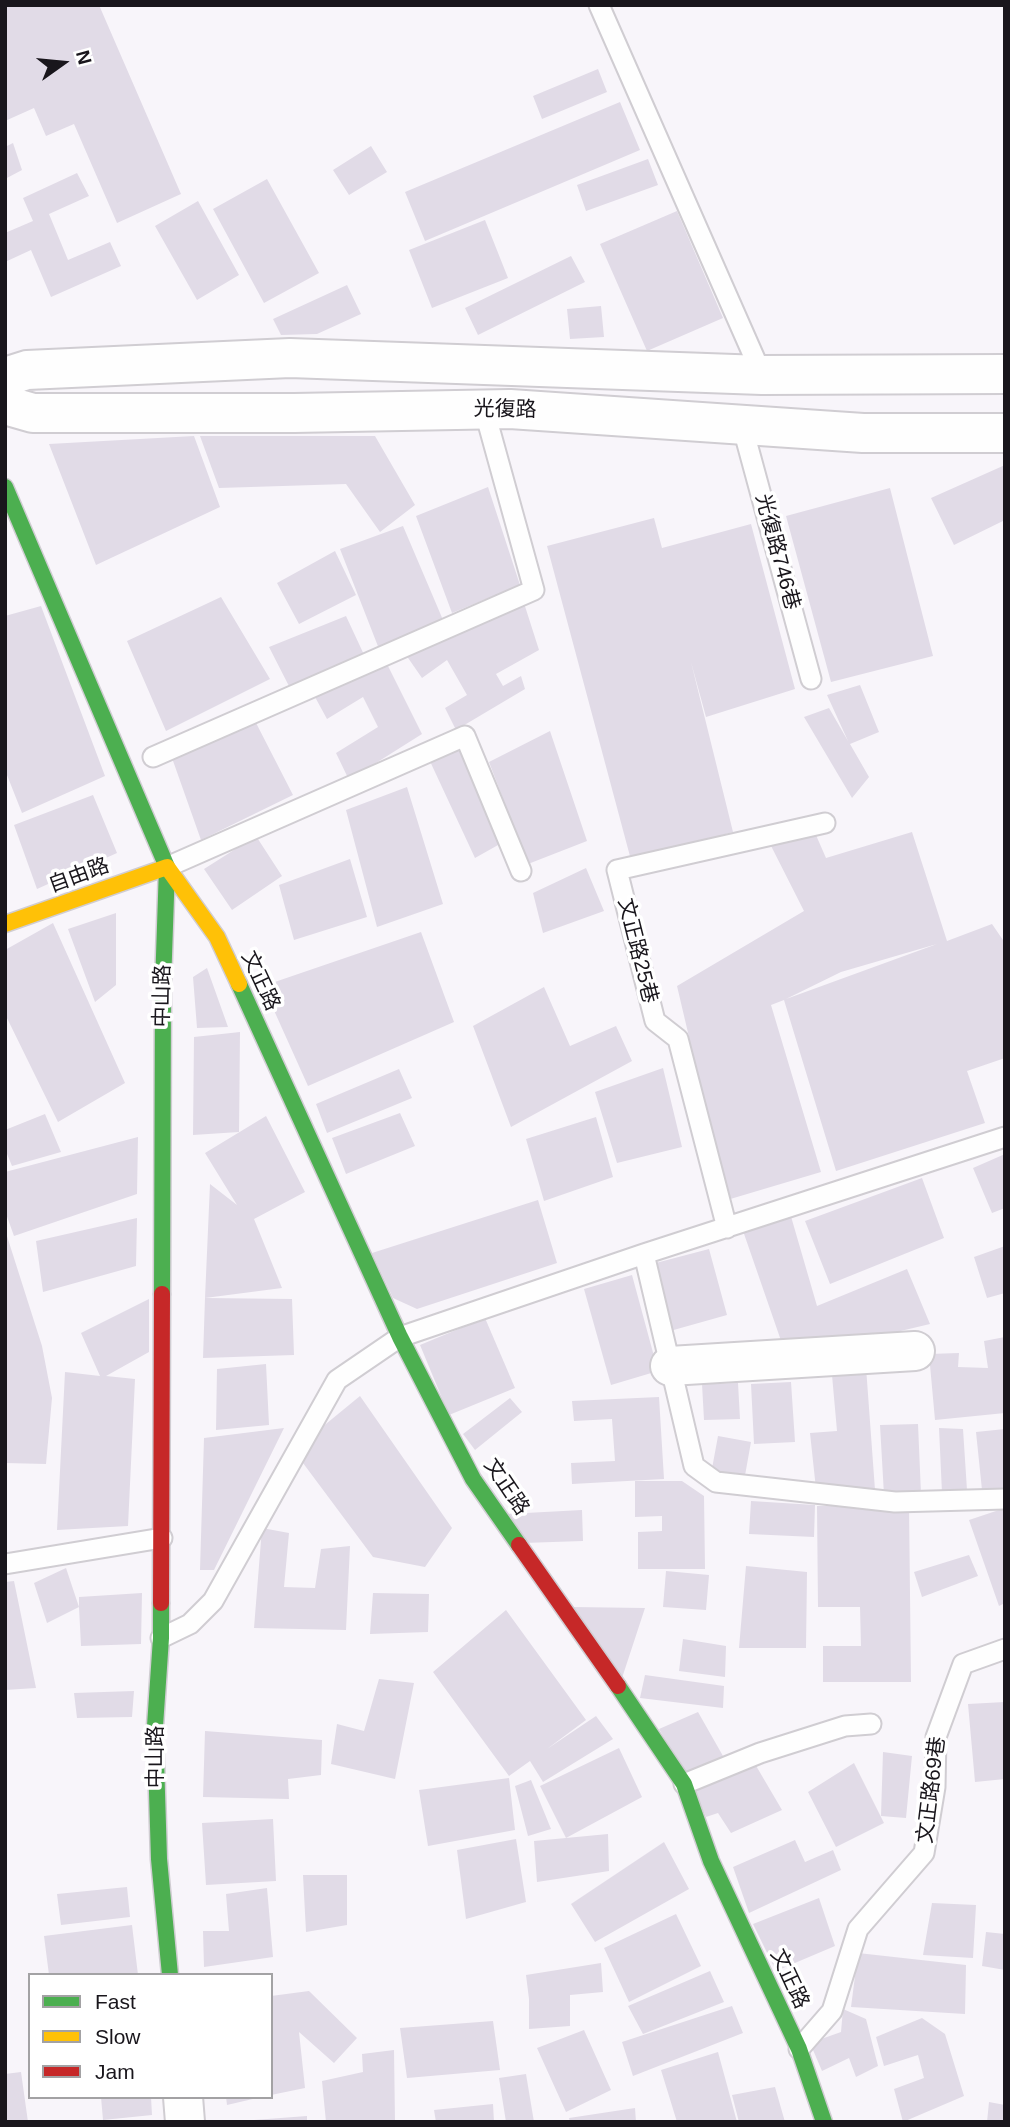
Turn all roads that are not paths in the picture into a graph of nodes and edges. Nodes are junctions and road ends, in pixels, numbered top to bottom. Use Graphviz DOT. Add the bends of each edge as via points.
graph roads {
  1 [pos="598,5"];
  2 [pos="1005,374"];
  3 [pos="761,375"];
  4 [pos="5,377"];
  5 [pos="5,405"];
  6 [pos="484,409"];
  7 [pos="742,425"];
  8 [pos="1005,433"];
  9 [pos="5,487"];
  10 [pos="811,679"];
  11 [pos="153,757"];
  12 [pos="825,823"];
  13 [pos="167,867"];
  14 [pos="521,872"];
  15 [pos="5,924"];
  16 [pos="1005,1138"];
  17 [pos="726,1228"];
  18 [pos="644,1254"];
  19 [pos="400,1337"];
  20 [pos="915,1351"];
  21 [pos="670,1366"];
  22 [pos="1005,1499"];
  23 [pos="162,1538"];
  24 [pos="5,1564"];
  25 [pos="161,1638"];
  26 [pos="1005,1649"];
  27 [pos="872,1724"];
  28 [pos="684,1784"];
  29 [pos="170,1973"];
  30 [pos="799,2049"];
  31 [pos="183,2099"];
  32 [pos="185,2122"];
  33 [pos="824,2122"];
  1 -- 3 [label="lane"];
  2 -- 3 [label="street"];
  3 -- 4 [label="street" via="290,358 27,370"];
  5 -- 6 [label="street, 光復路" via="33,414"];
  6 -- 7 [label="street, 光復路"];
  6 -- 11 [label="lane" via="534,590"];
  7 -- 8 [label="street, 光復路" via="863,433"];
  7 -- 10 [label="lane, 光復路746巷"];
  9 -- 13 [label="street, 中山路"];
  12 -- 17 [label="lane, 文正路25巷" via="617,870 655,1021 678,1039"];
  13 -- 14 [label="lane" via="465,736"];
  13 -- 15 [label="street, 自由路"];
  13 -- 19 [label="street, 文正路" via="217,937"];
  13 -- 23 [label="street, 中山路"];
  16 -- 17 [label="lane"];
  17 -- 18 [label="lane"];
  18 -- 19 [label="lane"];
  18 -- 21 [label="lane"];
  19 -- 25 [label="lane" via="337,1380 214,1601 190,1624"];
  19 -- 28 [label="street, 文正路" via="473,1479"];
  20 -- 21 [label="street"];
  21 -- 22 [label="lane" via="694,1466 716,1482 895,1502"];
  23 -- 24 [label="lane"];
  23 -- 25 [label="street, 中山路"];
  25 -- 29 [label="street, 中山路" via="156,1795"];
  26 -- 30 [label="lane, 文正路69巷" via="963,1664 936,1737 935,1787 924,1853 858,1929 832,2011"];
  27 -- 28 [label="lane" via="821,1733"];
  28 -- 30 [label="street, 文正路" via="711,1861"];
  30 -- 33 [label="street, 文正路"];
  31 -- 32 [label="street"];
}
